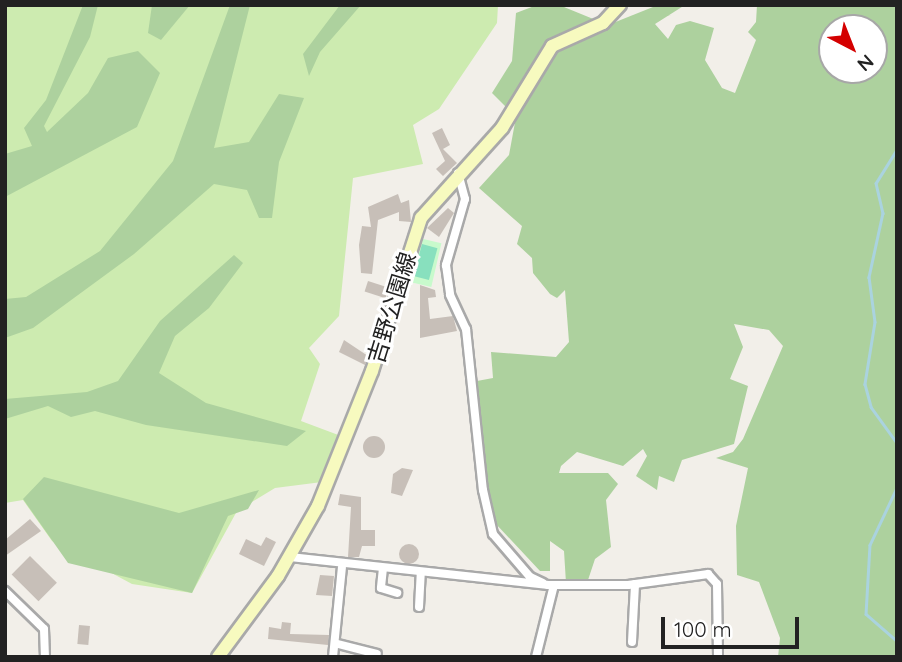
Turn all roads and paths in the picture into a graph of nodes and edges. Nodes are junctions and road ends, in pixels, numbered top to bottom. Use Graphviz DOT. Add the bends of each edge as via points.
graph roads {
  1 [pos="620,5"];
  2 [pos="458,173"];
  3 [pos="290,557"];
  4 [pos="342,567"];
  5 [pos="383,568"];
  6 [pos="421,574"];
  7 [pos="635,584"];
  8 [pos="551,585"];
  9 [pos="5,591"];
  10 [pos="397,593"];
  11 [pos="419,607"];
  12 [pos="632,642"];
  13 [pos="338,644"];
  14 [pos="377,654"];
  15 [pos="335,656"];
  16 [pos="45,657"];
  17 [pos="218,657"];
  18 [pos="536,657"];
  19 [pos="718,657"];
  1 -- 2 [label="main road, 吉野公園線" via="603,23 552,46 502,128"];
  2 -- 3 [label="main road, 吉野公園線" via="416,229 373,371"];
  2 -- 8 [label="street" via="464,199 446,265 450,296 466,328 466,369 478,405 493,534 530,578"];
  3 -- 4 [label="street"];
  3 -- 17 [label="main road, 吉野公園線"];
  4 -- 5 [label="street"];
  4 -- 13 [label="street"];
  5 -- 6 [label="street"];
  5 -- 10 [label="street" via="381,588"];
  6 -- 8 [label="street"];
  6 -- 11 [label="street"];
  7 -- 8 [label="street"];
  7 -- 12 [label="street"];
  7 -- 19 [label="street" via="708,574 715,578"];
  8 -- 18 [label="street"];
  9 -- 16 [label="street" via="44,629"];
  13 -- 14 [label="street"];
  13 -- 15 [label="street"];
}
